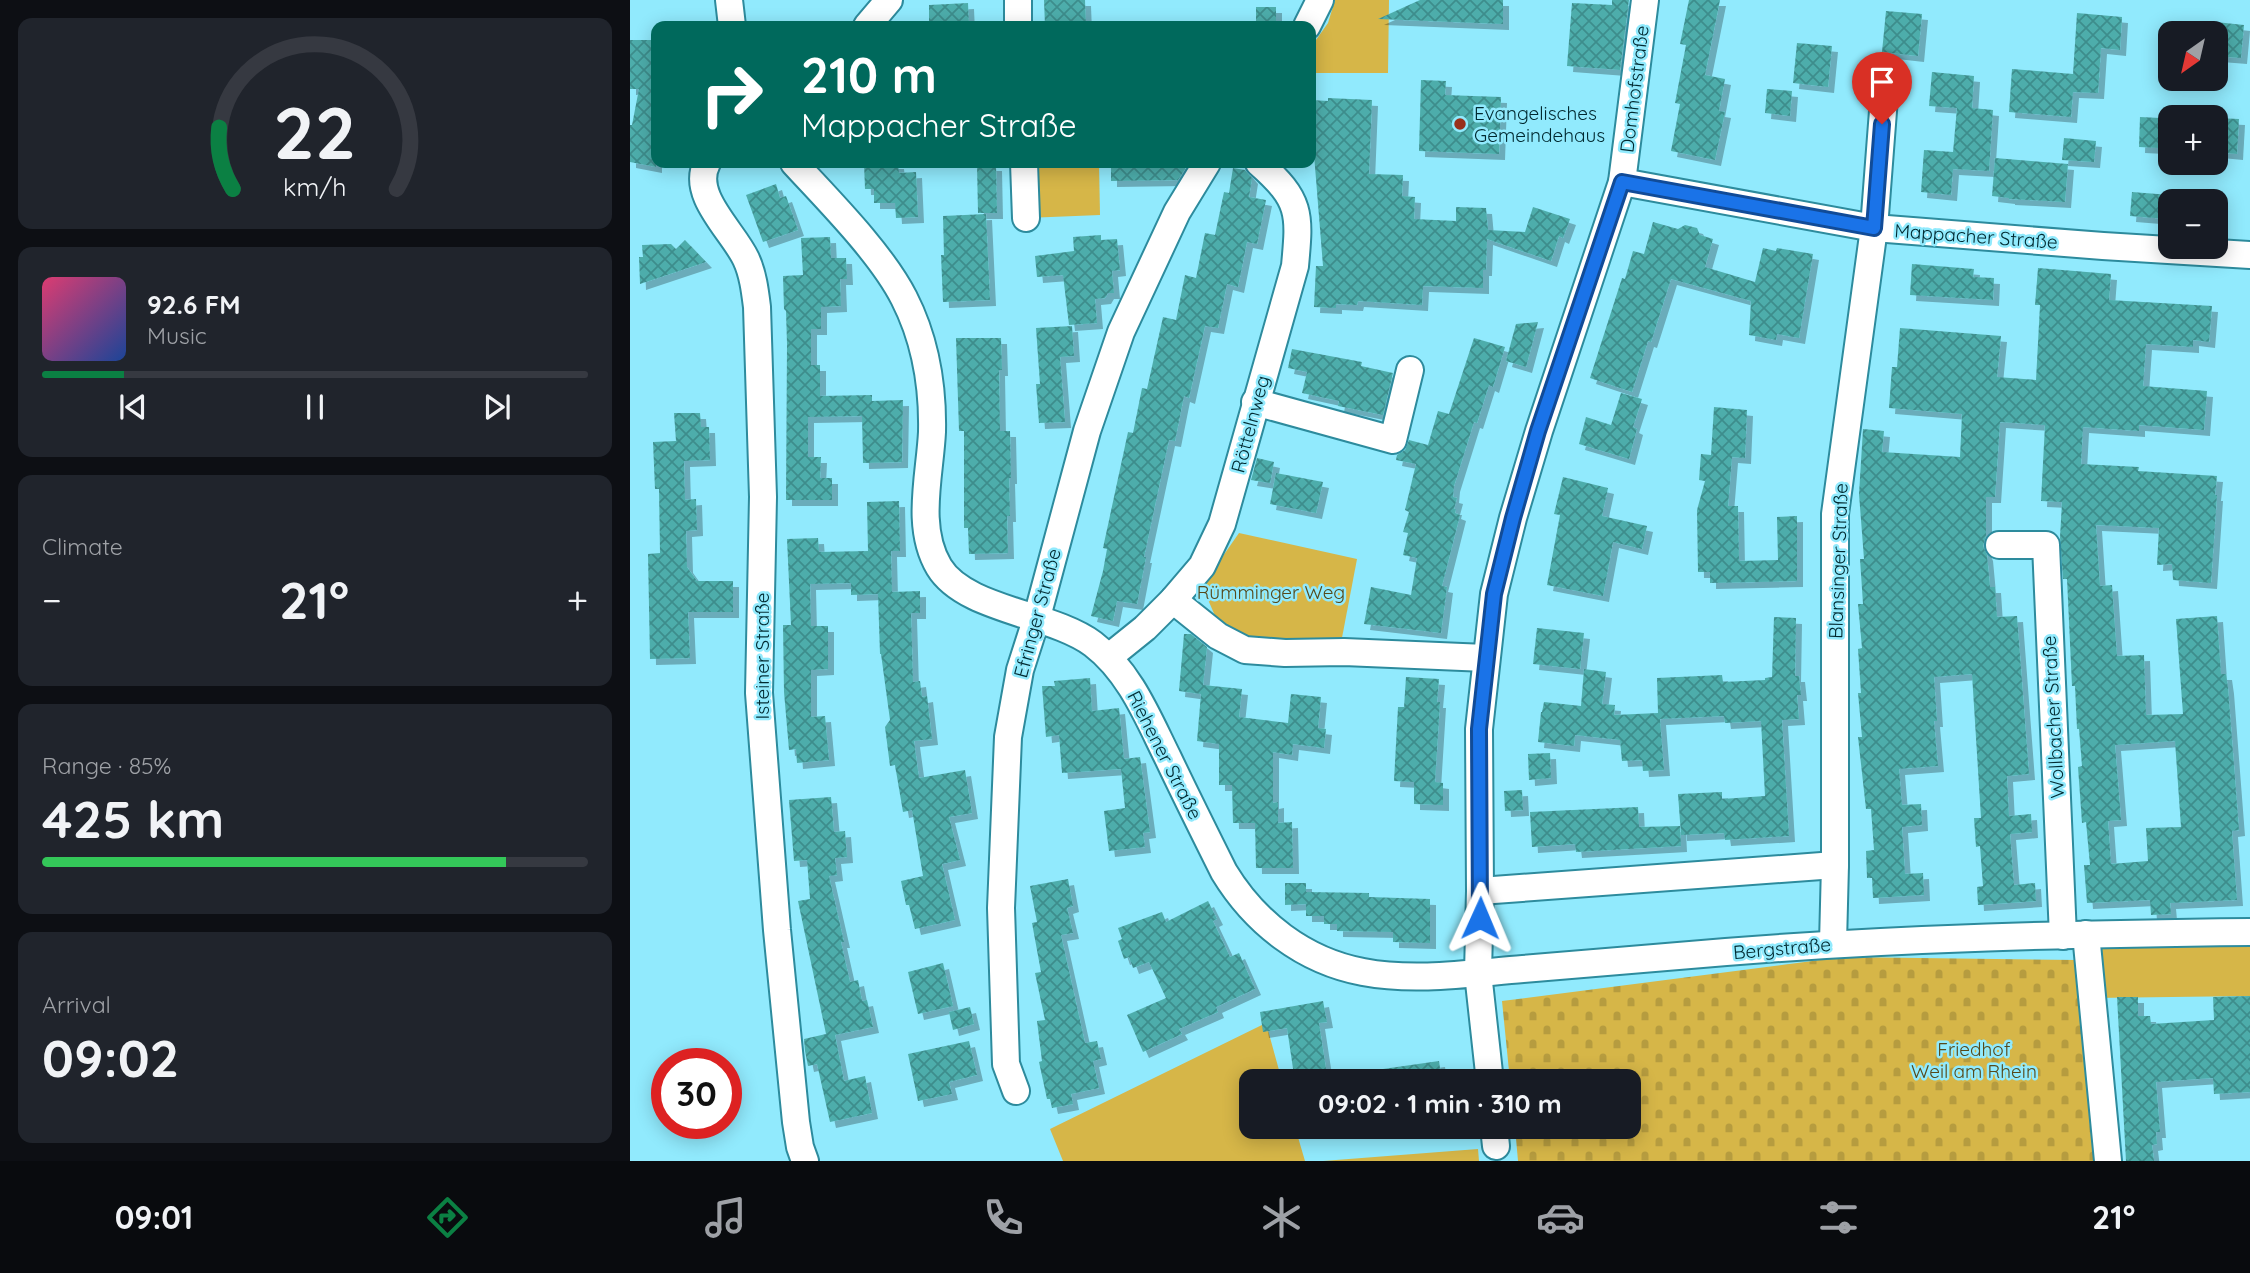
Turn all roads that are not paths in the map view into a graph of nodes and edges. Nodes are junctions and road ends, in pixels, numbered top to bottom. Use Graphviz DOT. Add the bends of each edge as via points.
graph roads {
  1 [pos="729,0"];
  2 [pos="889,0"];
  3 [pos="1018,0"];
  4 [pos="1320,0"];
  5 [pos="1645,0"];
  6 [pos="731,21"];
  7 [pos="871,21"];
  8 [pos="1018,21"];
  9 [pos="1310,21"];
  10 [pos="1884,98"];
  11 [pos="706,168"];
  12 [pos="798,168"];
  13 [pos="1024,168"];
  14 [pos="1204,168"];
  15 [pos="1265,168"];
  16 [pos="1622,182"];
  17 [pos="1026,218"];
  18 [pos="1874,228"];
  19 [pos="2250,255"];
  20 [pos="1410,370"];
  21 [pos="1255,402"];
  22 [pos="1999,545"];
  23 [pos="1173,600"];
  24 [pos="1037,617"];
  25 [pos="1109,657"];
  26 [pos="1486,657"];
  27 [pos="1835,866"];
  28 [pos="1480,891"];
  29 [pos="2250,932"];
  30 [pos="2075,935"];
  31 [pos="1833,943"];
  32 [pos="1478,973"];
  33 [pos="1489,1069"];
  34 [pos="1016,1091"];
  35 [pos="805,1161"];
  36 [pos="2108,1161"];
  1 -- 6 [label="street"];
  2 -- 7 [label="street"];
  3 -- 8 [label="street"];
  4 -- 9 [label="street"];
  5 -- 16 [label="street, Domhofstraße"];
  10 -- 18 [label="street, Blansinger Straße"];
  11 -- 35 [label="street, Isteiner Straße" via="702,181 706,195 746,259 757,307 763,497 759,693 796,1122"];
  12 -- 24 [label="street, Riehener Straße" via="889,273 916,324 930,387 928,542 940,568 960,588"];
  13 -- 17 [label="street"];
  14 -- 24 [label="street, Efringer Straße" via="1177,212 1121,332 1087,431"];
  15 -- 21 [label="street, Röttelnweg" via="1292,198 1299,226 1295,267"];
  16 -- 18 [label="street, Mappacher Straße"];
  16 -- 26 [label="street, Domhofstraße" via="1513,518 1494,594"];
  18 -- 19 [label="street, Mappacher Straße"];
  18 -- 27 [label="street, Blansinger Straße" via="1835,513"];
  20 -- 21 [label="street" via="1393,440"];
  21 -- 23 [label="street, Röttelnweg" via="1222,524 1202,566"];
  22 -- 30 [label="street, Wollbacher Straße" via="2046,545"];
  23 -- 25 [label="street, Röttelnweg"];
  23 -- 26 [label="street" via="1218,636 1245,650"];
  24 -- 25 [label="street, Riehener Straße" via="1071,631"];
  24 -- 34 [label="street, Efringer Straße" via="1020,670 1008,737 1003,836 1006,1064"];
  25 -- 32 [label="street, Riehener Straße" via="1137,695 1229,881 1250,909 1285,939 1320,959 1363,972 1410,976"];
  26 -- 28 [label="street, Domhofstraße" via="1479,729"];
  27 -- 28 [label="street"];
  27 -- 31 [label="street, Blansinger Straße"];
  28 -- 32 [label="street, Domhofstraße"];
  29 -- 30 [label="street, Bergstraße"];
  30 -- 31 [label="street, Bergstraße"];
  30 -- 36 [label="street"];
  31 -- 32 [label="street, Bergstraße"];
  32 -- 33 [label="street, Domhofstraße"];
}
